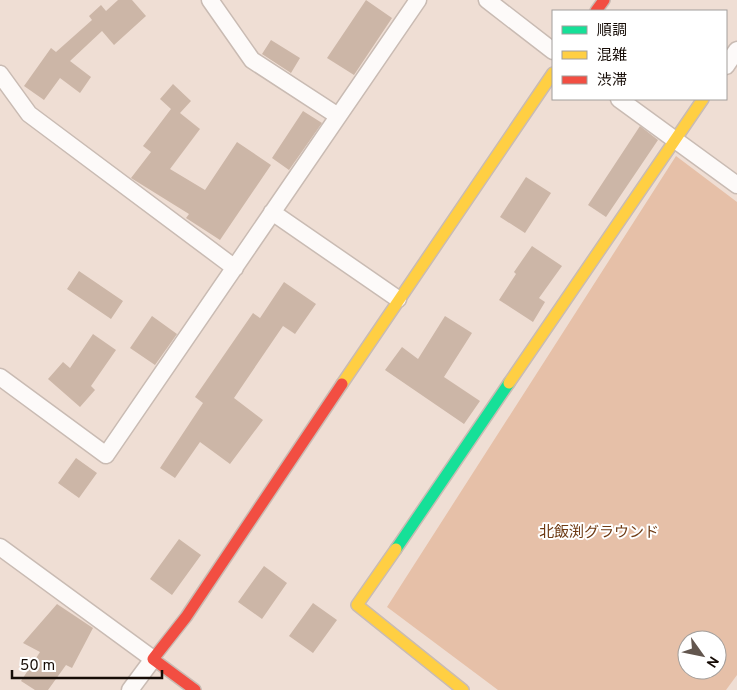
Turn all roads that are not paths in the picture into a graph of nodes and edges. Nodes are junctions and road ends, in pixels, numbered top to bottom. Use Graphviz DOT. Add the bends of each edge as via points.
graph roads {
  1 [pos="210,0"];
  2 [pos="418,0"];
  3 [pos="487,0"];
  4 [pos="552,50"];
  5 [pos="737,50"];
  6 [pos="727,65"];
  7 [pos="0,74"];
  8 [pos="552,74"];
  9 [pos="620,100"];
  10 [pos="702,100"];
  11 [pos="338,116"];
  12 [pos="675,139"];
  13 [pos="737,185"];
  14 [pos="272,212"];
  15 [pos="235,268"];
  16 [pos="398,299"];
  17 [pos="0,377"];
  18 [pos="0,547"];
  19 [pos="153,659"];
  20 [pos="130,690"];
  21 [pos="195,690"];
  22 [pos="463,690"];
  1 -- 11 [label="street" via="252,60"];
  2 -- 11 [label="street"];
  3 -- 4 [label="street"];
  5 -- 6 [label="street"];
  7 -- 15 [label="street" via="29,114"];
  8 -- 16 [label="street"];
  9 -- 12 [label="street"];
  10 -- 12 [label="street"];
  11 -- 14 [label="street"];
  12 -- 13 [label="street"];
  12 -- 22 [label="street" via="358,605"];
  14 -- 15 [label="street"];
  14 -- 16 [label="street"];
  15 -- 17 [label="street" via="106,455"];
  16 -- 19 [label="street" via="186,617"];
  18 -- 19 [label="street"];
  19 -- 20 [label="street"];
  19 -- 21 [label="street"];
}
